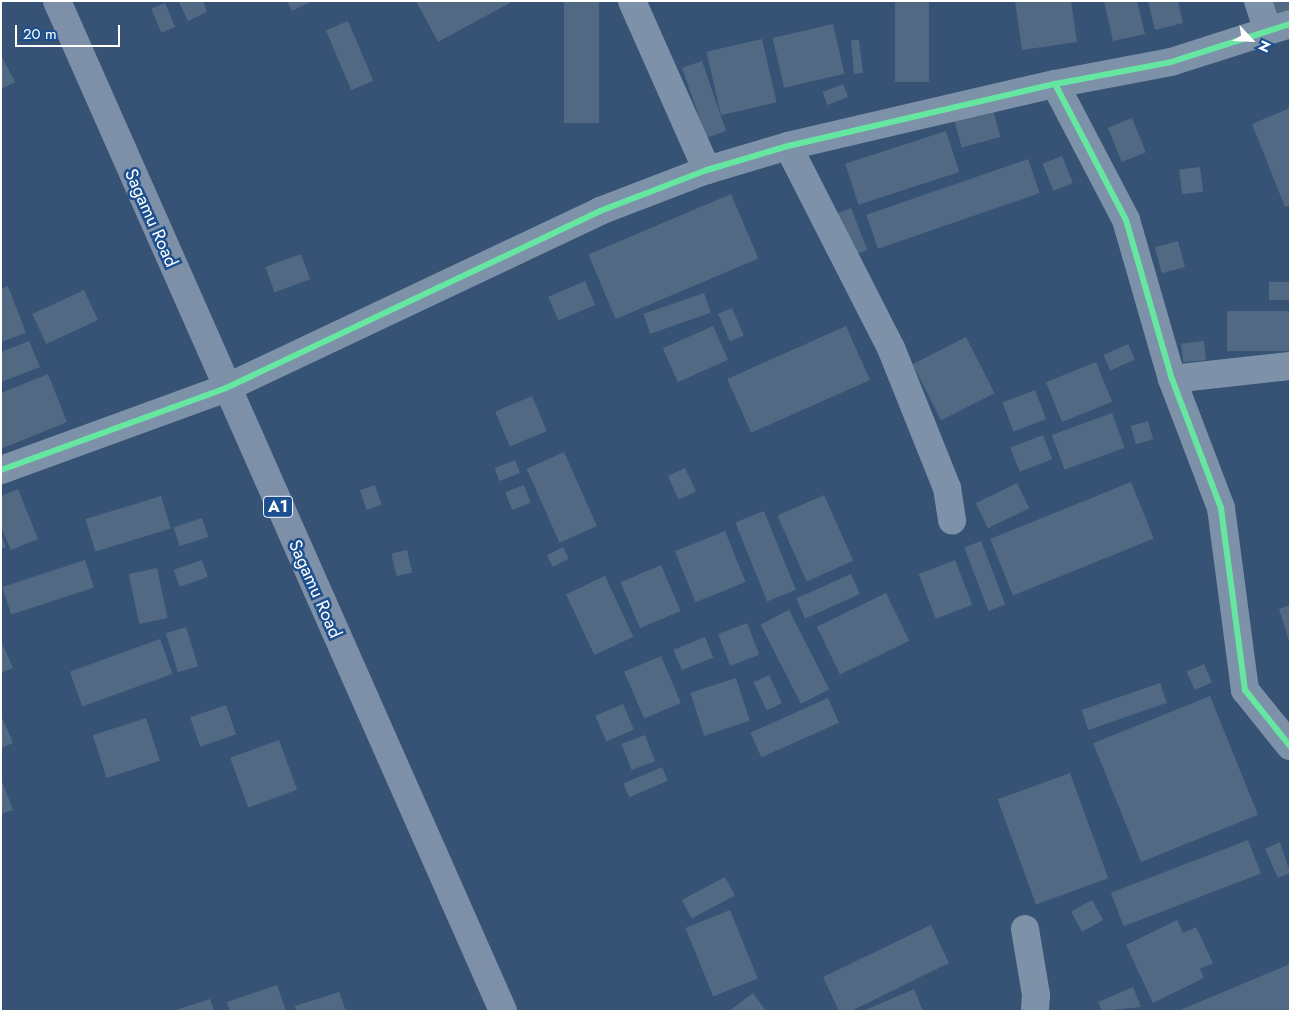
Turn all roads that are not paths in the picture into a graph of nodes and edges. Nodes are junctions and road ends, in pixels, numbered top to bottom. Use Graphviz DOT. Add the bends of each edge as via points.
graph roads {
  1 [pos="57,1"];
  2 [pos="632,1"];
  3 [pos="1258,1"];
  4 [pos="1279,27"];
  5 [pos="1055,84"];
  6 [pos="788,146"];
  7 [pos="707,170"];
  8 [pos="1290,366"];
  9 [pos="1172,379"];
  10 [pos="226,388"];
  11 [pos="1,470"];
  12 [pos="952,521"];
  13 [pos="1290,746"];
  14 [pos="1025,929"];
  15 [pos="503,1011"];
  16 [pos="1035,1011"];
  1 -- 10 [label="highway, Sagamu Road / A1"];
  2 -- 7 [label="street"];
  3 -- 4 [label="street"];
  4 -- 5 [label="street" via="1171,62"];
  5 -- 6 [label="street"];
  5 -- 9 [label="street" via="1126,220"];
  6 -- 7 [label="street"];
  6 -- 12 [label="street" via="891,348 947,488"];
  7 -- 10 [label="street" via="600,210"];
  8 -- 9 [label="street"];
  9 -- 13 [label="street" via="1221,508 1245,690"];
  10 -- 11 [label="street"];
  10 -- 15 [label="highway, Sagamu Road / A1"];
  14 -- 16 [label="street"];
}
